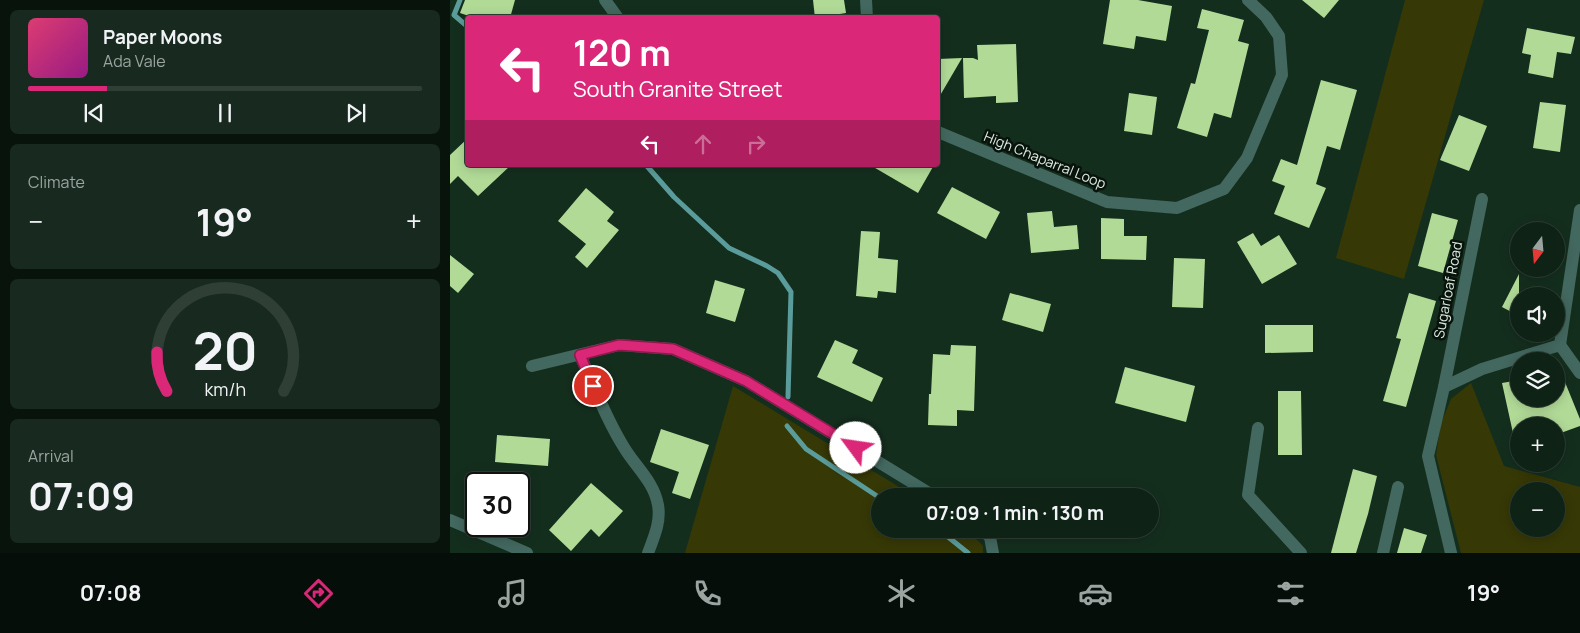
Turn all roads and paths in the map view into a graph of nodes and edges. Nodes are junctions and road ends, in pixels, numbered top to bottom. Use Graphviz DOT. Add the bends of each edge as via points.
graph roads {
  1 [pos="605,0"];
  2 [pos="866,0"];
  3 [pos="1248,0"];
  4 [pos="616,15"];
  5 [pos="867,15"];
  6 [pos="940,133"];
  7 [pos="1482,199"];
  8 [pos="1580,212"];
  9 [pos="1560,345"];
  10 [pos="580,355"];
  11 [pos="532,366"];
  12 [pos="1580,373"];
  13 [pos="1444,386"];
  14 [pos="1258,428"];
  15 [pos="1398,487"];
  16 [pos="920,488"];
  17 [pos="450,520"];
  18 [pos="990,538"];
  19 [pos="527,553"];
  20 [pos="648,553"];
  21 [pos="993,553"];
  22 [pos="1301,553"];
  23 [pos="1383,553"];
  24 [pos="1451,553"];
  1 -- 4 [label="street"];
  2 -- 5 [label="street"];
  3 -- 6 [label="street, High Chaparral Loop" via="1266,17 1279,36 1282,75 1246,158 1224,189 1177,208 1107,202"];
  7 -- 13 [label="street, Sugarloaf Road"];
  8 -- 9 [label="street"];
  9 -- 12 [label="street"];
  9 -- 13 [label="street" via="1482,369"];
  10 -- 11 [label="street"];
  10 -- 16 [label="street" via="619,345 673,349 746,381"];
  10 -- 20 [label="street" via="625,449 652,487 658,505 658,529"];
  13 -- 24 [label="street, Sugarloaf Road" via="1428,456"];
  14 -- 22 [label="street" via="1248,495"];
  15 -- 23 [label="street"];
  17 -- 19 [label="street"];
  18 -- 21 [label="street"];
}
